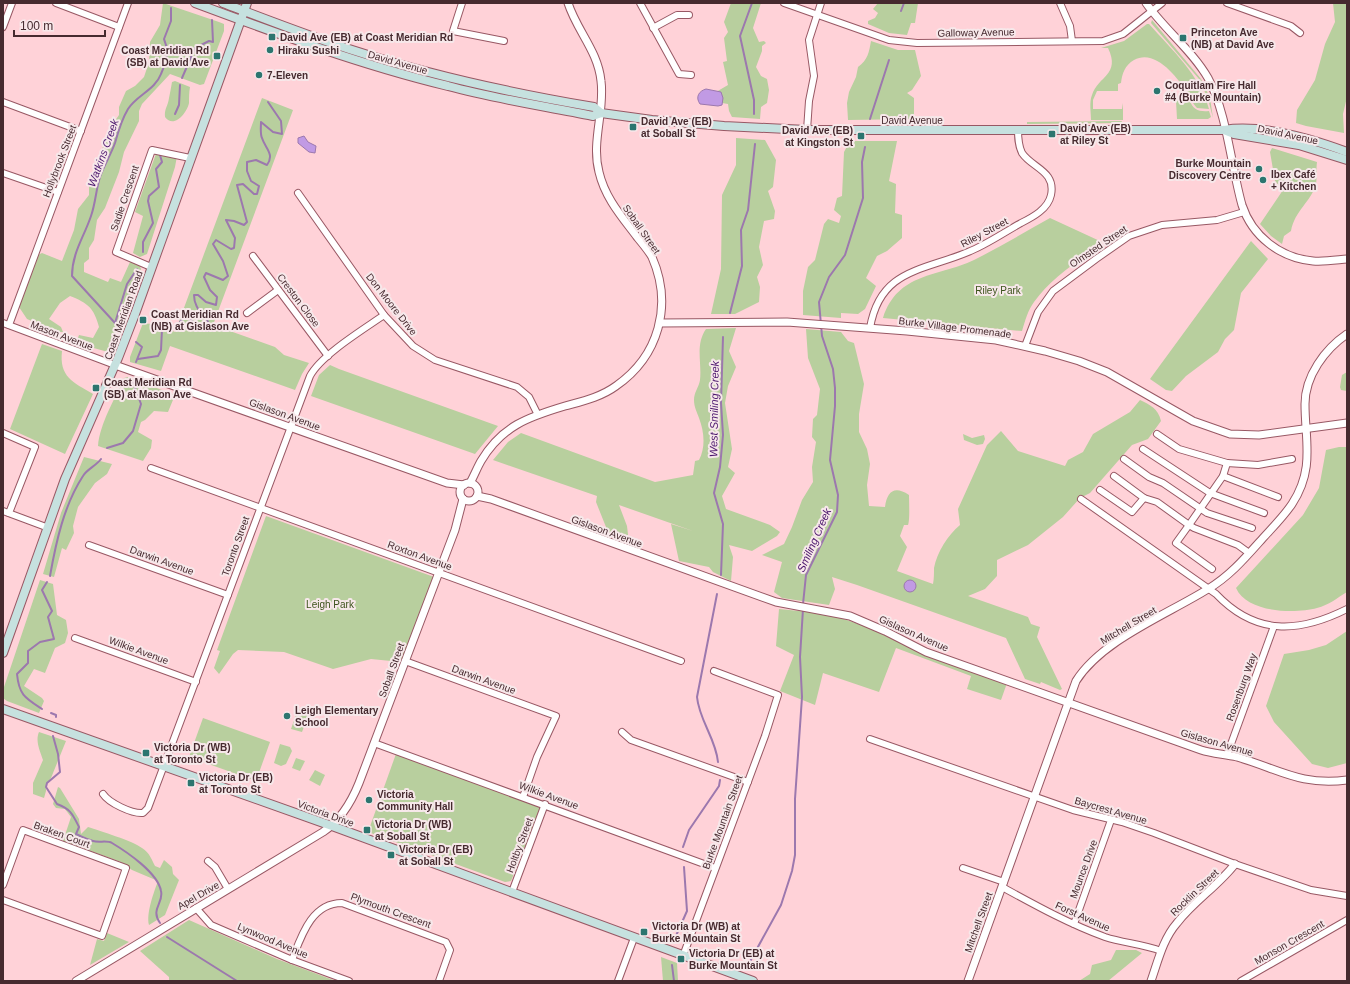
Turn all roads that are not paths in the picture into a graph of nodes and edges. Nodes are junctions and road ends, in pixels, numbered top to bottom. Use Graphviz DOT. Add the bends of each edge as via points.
graph roads {
  1 [pos="12,3"];
  2 [pos="56,3"];
  3 [pos="128,3"];
  4 [pos="195,3"];
  5 [pos="223,3"];
  6 [pos="462,3"];
  7 [pos="568,3"];
  8 [pos="640,3"];
  9 [pos="784,3"];
  10 [pos="821,3"];
  11 [pos="1060,3"];
  12 [pos="1146,3"];
  13 [pos="1162,3"];
  14 [pos="1227,3"];
  15 [pos="245,7"];
  16 [pos="1152,11"];
  17 [pos="689,15"];
  18 [pos="817,15"];
  19 [pos="241,20"];
  20 [pos="119,26"];
  21 [pos="3,27"];
  22 [pos="653,28"];
  23 [pos="1300,33"];
  24 [pos="504,41"];
  25 [pos="1072,41"];
  26 [pos="691,75"];
  27 [pos="3,102"];
  28 [pos="601,112"];
  29 [pos="1018,129"];
  30 [pos="808,130"];
  31 [pos="1224,130"];
  32 [pos="81,131"];
  33 [pos="1347,152"];
  34 [pos="190,158"];
  35 [pos="1347,160"];
  36 [pos="3,173"];
  37 [pos="58,192"];
  38 [pos="298,193"];
  39 [pos="1244,212"];
  40 [pos="253,256"];
  41 [pos="1347,259"];
  42 [pos="151,267"];
  43 [pos="278,290"];
  44 [pos="247,313"];
  45 [pos="384,315"];
  46 [pos="660,323"];
  47 [pos="6,324"];
  48 [pos="870,328"];
  49 [pos="1347,334"];
  50 [pos="1025,346"];
  51 [pos="328,356"];
  52 [pos="115,365"];
  53 [pos="537,413"];
  54 [pos="1347,423"];
  55 [pos="290,427"];
  56 [pos="1306,428"];
  57 [pos="3,433"];
  58 [pos="1157,434"];
  59 [pos="1143,449"];
  60 [pos="1124,459"];
  61 [pos="1292,459"];
  62 [pos="1227,463"];
  63 [pos="151,468"];
  64 [pos="1114,476"];
  65 [pos="1223,476"];
  66 [pos="447,483"];
  67 [pos="473,488"];
  68 [pos="1100,490"];
  69 [pos="460,492"];
  70 [pos="1210,493"];
  71 [pos="1278,496"];
  72 [pos="1144,498"];
  73 [pos="1081,499"];
  74 [pos="467,500"];
  75 [pos="260,508"];
  76 [pos="1200,508"];
  77 [pos="6,512"];
  78 [pos="1264,513"];
  79 [pos="1189,525"];
  80 [pos="46,527"];
  81 [pos="1252,528"];
  82 [pos="89,545"];
  83 [pos="1249,553"];
  84 [pos="1212,569"];
  85 [pos="438,572"];
  86 [pos="1209,589"];
  87 [pos="228,595"];
  88 [pos="1347,609"];
  89 [pos="1274,626"];
  90 [pos="75,638"];
  91 [pos="3,653"];
  92 [pos="682,661"];
  93 [pos="405,662"];
  94 [pos="714,671"];
  95 [pos="196,682"];
  96 [pos="1067,703"];
  97 [pos="3,709"];
  98 [pos="622,732"];
  99 [pos="870,740"];
  100 [pos="374,743"];
  101 [pos="1227,755"];
  102 [pos="164,766"];
  103 [pos="1347,780"];
  104 [pos="748,782"];
  105 [pos="103,794"];
  106 [pos="523,796"];
  107 [pos="1033,797"];
  108 [pos="545,804"];
  109 [pos="1111,820"];
  110 [pos="332,826"];
  111 [pos="208,861"];
  112 [pos="1235,864"];
  113 [pos="715,868"];
  114 [pos="963,868"];
  115 [pos="3,884"];
  116 [pos="1003,885"];
  117 [pos="228,889"];
  118 [pos="512,892"];
  119 [pos="1347,896"];
  120 [pos="3,900"];
  121 [pos="196,908"];
  122 [pos="1347,920"];
  123 [pos="1074,924"];
  124 [pos="634,938"];
  125 [pos="1161,951"];
  126 [pos="683,956"];
  127 [pos="292,960"];
  128 [pos="76,981"];
  129 [pos="349,981"];
  130 [pos="439,981"];
  131 [pos="618,981"];
  132 [pos="753,981"];
  133 [pos="968,981"];
  134 [pos="1151,981"];
  135 [pos="1241,981"];
  1 -- 21 [label="street"];
  2 -- 20 [label="street"];
  3 -- 20 [label="street, Hollybrook Street"];
  4 -- 19 [label="main road, David Avenue"];
  5 -- 15 [label="main road, David Avenue"];
  6 -- 24 [label="street" via="453,31"];
  7 -- 28 [label="street, Soball Street" via="598,65 602,88"];
  8 -- 22 [label="street"];
  9 -- 18 [label="street, Galloway Avenue"];
  10 -- 18 [label="street"];
  11 -- 25 [label="street" via="1070,26"];
  12 -- 16 [label="street"];
  13 -- 16 [label="street, Galloway Avenue"];
  14 -- 23 [label="street" via="1291,26"];
  15 -- 19 [label="main road, Coast Meridian Road"];
  15 -- 28 [label="main road, David Avenue" via="313,36 393,62 483,86 594,107"];
  16 -- 25 [label="street, Galloway Avenue" via="1127,31 1113,38 1103,41"];
  16 -- 31 [label="street" via="1206,76 1217,99"];
  17 -- 22 [label="street" via="676,16"];
  18 -- 25 [label="street, Galloway Avenue" via="890,40 904,42"];
  18 -- 30 [label="street" via="809,40 814,76 808,101"];
  19 -- 28 [label="main road, David Avenue" via="344,57 448,86 593,116"];
  19 -- 34 [label="main road, Coast Meridian Road"];
  20 -- 32 [label="street, Hollybrook Street"];
  22 -- 26 [label="street" via="679,74"];
  27 -- 32 [label="street"];
  28 -- 30 [label="main road, David Avenue" via="652,120"];
  28 -- 46 [label="street, Soball Street" via="597,140 599,173 608,198 651,256 662,290"];
  29 -- 30 [label="main road, David Avenue"];
  29 -- 31 [label="main road, David Avenue"];
  29 -- 48 [label="street, Riley Street" via="1021,151 1050,180 1051,195 1045,207 973,250 916,269 898,279 888,288 874,310"];
  31 -- 33 [label="main road, David Avenue" via="1236,128 1289,135"];
  31 -- 35 [label="main road, David Avenue" via="1299,145"];
  31 -- 39 [label="street"];
  32 -- 37 [label="street, Hollybrook Street"];
  34 -- 42 [label="main road, Coast Meridian Road"];
  34 -- 42 [label="street, Sadie Crescent" via="152,150 116,252"];
  36 -- 37 [label="street"];
  37 -- 47 [label="street, Hollybrook Street"];
  38 -- 45 [label="street, Don Moore Drive"];
  39 -- 41 [label="street" via="1251,226 1262,238 1284,253 1312,261"];
  39 -- 50 [label="street, Olmsted Street" via="1217,220 1162,225 1129,236 1054,291 1038,312"];
  40 -- 43 [label="street, Creston Close"];
  42 -- 52 [label="main road, Coast Meridian Road"];
  43 -- 44 [label="street"];
  43 -- 51 [label="street, Creston Close"];
  45 -- 51 [label="street, Toronto Street"];
  45 -- 53 [label="street, Don Moore Drive" via="403,338 424,354 444,364 517,387 529,397"];
  46 -- 48 [label="street, Burke Village Promenade" via="766,321"];
  46 -- 53 [label="street, Soball Street" via="644,360 627,378 604,394"];
  47 -- 52 [label="street, Mason Avenue"];
  48 -- 50 [label="street, Burke Village Promenade" via="996,340"];
  49 -- 56 [label="street, Mitchell Street" via="1329,349 1313,373 1305,402"];
  50 -- 56 [label="street, Burke Village Promenade" via="1079,361 1107,372 1206,427 1230,434 1259,435"];
  51 -- 55 [label="street, Toronto Street" via="310,376"];
  52 -- 55 [label="street, Gislason Avenue"];
  52 -- 80 [label="main road, Coast Meridian Road"];
  53 -- 67 [label="street, Soball Street" via="503,435 489,450 476,472"];
  54 -- 56 [label="street, Burke Village Promenade"];
  55 -- 66 [label="street, Gislason Avenue"];
  55 -- 75 [label="street, Toronto Street"];
  56 -- 83 [label="street, Mitchell Street" via="1308,461 1300,490 1286,512"];
  57 -- 77 [label="street" via="35,447"];
  58 -- 62 [label="street" via="1179,449"];
  59 -- 70 [label="street"];
  60 -- 76 [label="street"];
  61 -- 62 [label="street" via="1258,465"];
  62 -- 65 [label="street"];
  63 -- 75 [label="street, Roxton Avenue"];
  64 -- 72 [label="street"];
  65 -- 70 [label="street"];
  65 -- 71 [label="street"];
  66 -- 67 [label="street, Gislason Avenue"];
  66 -- 69 [label="street, Gislason Avenue"];
  67 -- 69 [label="street, Soball Street"];
  67 -- 74 [label="street, Soball Street"];
  67 -- 96 [label="street, Gislason Avenue" via="491,499 776,602 850,616 885,630 926,652"];
  68 -- 72 [label="street" via="1132,512"];
  69 -- 74 [label="street"];
  70 -- 76 [label="street"];
  70 -- 78 [label="street"];
  72 -- 79 [label="street" via="1157,502"];
  73 -- 86 [label="street"];
  74 -- 85 [label="street, Soball Street"];
  75 -- 85 [label="street, Roxton Avenue"];
  75 -- 87 [label="street, Toronto Street"];
  76 -- 79 [label="street"];
  76 -- 81 [label="street"];
  77 -- 80 [label="street"];
  79 -- 83 [label="street" via="1238,545"];
  79 -- 84 [label="street" via="1176,543"];
  80 -- 91 [label="main road, Coast Meridian Road"];
  82 -- 87 [label="street, Darwin Avenue"];
  83 -- 86 [label="street, Mitchell Street" via="1227,576"];
  85 -- 92 [label="street, Roxton Avenue"];
  85 -- 93 [label="street, Soball Street"];
  86 -- 89 [label="street" via="1243,616"];
  86 -- 96 [label="street, Mitchell Street" via="1115,643 1093,659 1076,681"];
  87 -- 95 [label="street, Toronto Street"];
  88 -- 89 [label="street" via="1304,626"];
  89 -- 101 [label="street, Rosenburg Way"];
  90 -- 95 [label="street, Wilkie Avenue"];
  93 -- 100 [label="street, Soball Street"];
  93 -- 106 [label="street, Darwin Avenue" via="556,716"];
  94 -- 104 [label="street, Burke Mountain Street" via="778,695"];
  95 -- 102 [label="street, Toronto Street"];
  96 -- 101 [label="street, Gislason Avenue" via="1201,750"];
  96 -- 107 [label="street, Mitchell Street"];
  97 -- 102 [label="main road, Victoria Drive"];
  98 -- 104 [label="street" via="631,740"];
  99 -- 107 [label="street, Baycrest Avenue"];
  100 -- 106 [label="street, Wilkie Avenue"];
  100 -- 110 [label="street, Soball Street" via="352,798"];
  101 -- 103 [label="street, Gislason Avenue" via="1308,781"];
  102 -- 105 [label="street, Toronto Street" via="148,808 143,813 112,803"];
  102 -- 110 [label="main road, Victoria Drive"];
  104 -- 113 [label="street, Burke Mountain Street"];
  106 -- 108 [label="street, Wilkie Avenue"];
  107 -- 109 [label="street, Baycrest Avenue"];
  107 -- 116 [label="street, Mitchell Street"];
  108 -- 113 [label="street, Wilkie Avenue"];
  108 -- 118 [label="street, Holtby Street"];
  109 -- 112 [label="street, Baycrest Avenue" via="1154,833"];
  109 -- 123 [label="street, Mounce Drive"];
  110 -- 117 [label="street, Apel Drive"];
  110 -- 118 [label="main road, Victoria Drive"];
  111 -- 117 [label="street" via="215,866"];
  112 -- 119 [label="street, Baycrest Avenue" via="1312,890"];
  112 -- 125 [label="street, Rocklin Street" via="1176,923"];
  113 -- 126 [label="street, Burke Mountain Street"];
  114 -- 116 [label="street, Forst Avenue"];
  115 -- 120 [label="street, Braken Court" via="24,830 126,868 102,936"];
  116 -- 123 [label="street, Forst Avenue"];
  116 -- 133 [label="street, Mitchell Street"];
  117 -- 121 [label="street, Apel Drive"];
  118 -- 124 [label="main road, Victoria Drive"];
  121 -- 127 [label="street, Lynwood Avenue" via="212,924"];
  121 -- 128 [label="street, Apel Drive"];
  122 -- 135 [label="street, Monson Crescent"];
  123 -- 125 [label="street, Forst Avenue" via="1125,944 1146,946"];
  124 -- 126 [label="main road, Victoria Drive"];
  124 -- 131 [label="street"];
  125 -- 134 [label="street, Rocklin Street"];
  126 -- 132 [label="main road, Victoria Drive"];
  127 -- 129 [label="street, Lynwood Avenue"];
  127 -- 130 [label="street, Plymouth Crescent" via="301,934 308,923 330,905 342,903 446,942 450,950"];
}
